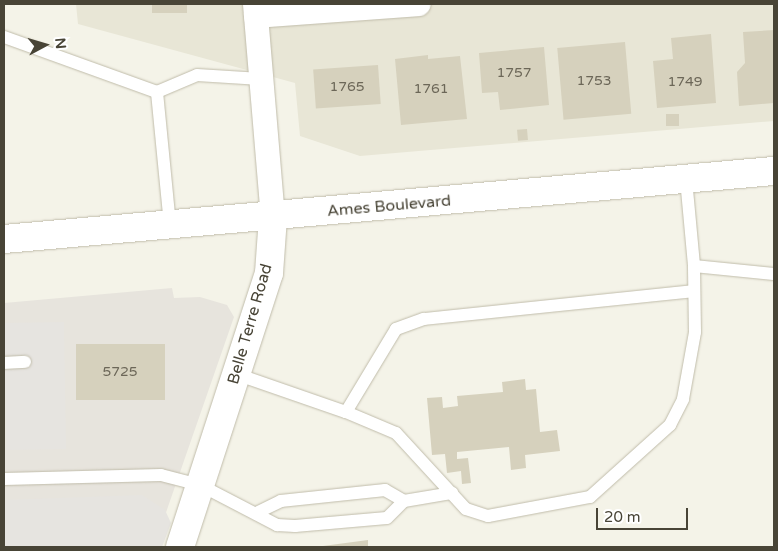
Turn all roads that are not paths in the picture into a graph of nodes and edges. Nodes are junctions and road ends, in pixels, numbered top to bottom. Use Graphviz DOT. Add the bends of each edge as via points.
graph roads {
  1 [pos="420,4"];
  2 [pos="256,10"];
  3 [pos="4,37"];
  4 [pos="261,79"];
  5 [pos="157,92"];
  6 [pos="774,171"];
  7 [pos="686,178"];
  8 [pos="273,217"];
  9 [pos="170,226"];
  10 [pos="4,240"];
  11 [pos="694,266"];
  12 [pos="774,274"];
  13 [pos="694,291"];
  14 [pos="25,362"];
  15 [pos="4,363"];
  16 [pos="236,374"];
  17 [pos="346,412"];
  18 [pos="4,480"];
  19 [pos="200,485"];
  20 [pos="452,493"];
  21 [pos="404,501"];
  22 [pos="258,512"];
  23 [pos="180,547"];
  1 -- 2 [label="street"];
  2 -- 4 [label="street, Belle Terre Road"];
  3 -- 5 [label="lane"];
  4 -- 5 [label="lane" via="197,75"];
  4 -- 8 [label="street, Belle Terre Road"];
  5 -- 9 [label="lane"];
  6 -- 7 [label="street, Ames Boulevard"];
  7 -- 8 [label="street, Ames Boulevard"];
  7 -- 11 [label="lane"];
  8 -- 9 [label="street, Ames Boulevard"];
  8 -- 16 [label="street, Belle Terre Road" via="269,273"];
  9 -- 10 [label="street, Ames Boulevard"];
  11 -- 12 [label="lane"];
  11 -- 13 [label="lane"];
  13 -- 17 [label="lane" via="424,319 396,329"];
  13 -- 20 [label="lane" via="695,332 683,399 670,425 590,497 488,516 466,509"];
  14 -- 15 [label="lane"];
  16 -- 17 [label="lane"];
  16 -- 19 [label="street, Belle Terre Road"];
  17 -- 20 [label="lane" via="396,433"];
  18 -- 19 [label="lane" via="161,475"];
  19 -- 22 [label="lane"];
  19 -- 23 [label="street, Belle Terre Road"];
  20 -- 21 [label="lane"];
  21 -- 22 [label="lane" via="385,490 281,501"];
  21 -- 22 [label="lane" via="387,518 295,526 277,525"];
}
